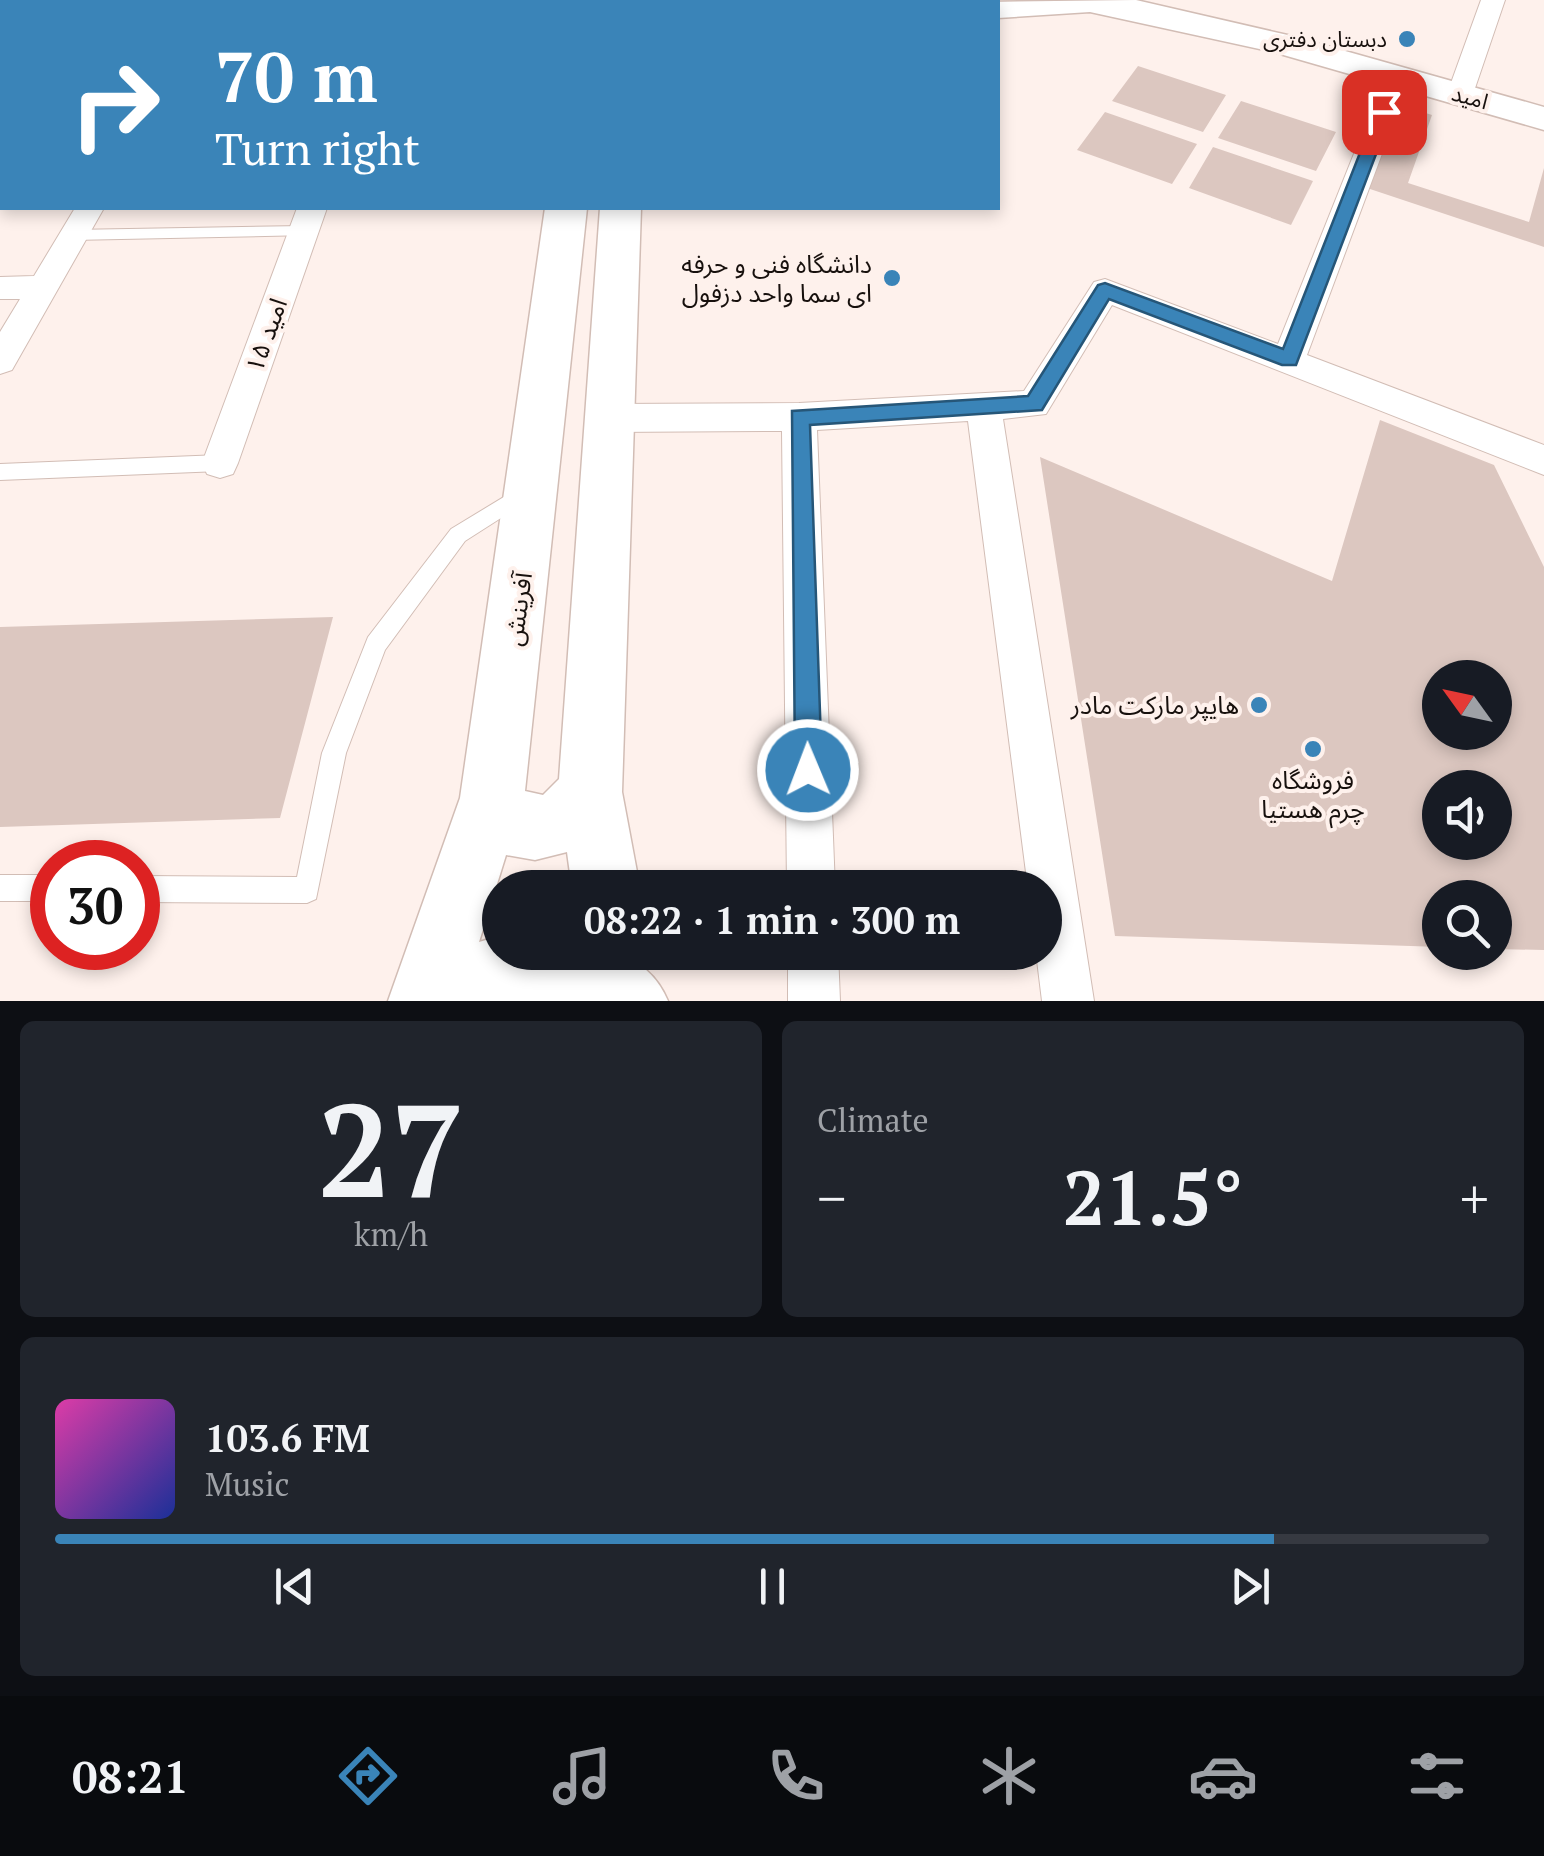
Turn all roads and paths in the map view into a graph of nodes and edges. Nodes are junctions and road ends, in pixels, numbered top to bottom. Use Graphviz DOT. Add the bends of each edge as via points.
graph roads {
  1 [pos="1196,0"];
  2 [pos="1493,0"];
  3 [pos="1108,2"];
  4 [pos="1009,5"];
  5 [pos="1280,42"];
  6 [pos="1398,76"];
  7 [pos="1460,94"];
  8 [pos="1544,119"];
  9 [pos="566,210"];
  10 [pos="620,210"];
  11 [pos="308,220"];
  12 [pos="81,221"];
  13 [pos="43,287"];
  14 [pos="0,288"];
  15 [pos="0,360"];
  16 [pos="1289,360"];
  17 [pos="983,404"];
  18 [pos="799,417"];
  19 [pos="610,418"];
  20 [pos="1544,460"];
  21 [pos="220,463"];
  22 [pos="0,472"];
  23 [pos="534,486"];
  24 [pos="590,792"];
  25 [pos="492,798"];
  26 [pos="603,870"];
  27 [pos="811,870"];
  28 [pos="0,888"];
  29 [pos="30,888"];
  30 [pos="160,889"];
  31 [pos="813,970"];
  32 [pos="624,982"];
  33 [pos="425,1001"];
  34 [pos="814,1001"];
  35 [pos="1068,1001"];
  1 -- 5 [label="main road"];
  2 -- 7 [label="street"];
  3 -- 4 [label="main road"];
  3 -- 5 [label="main road"];
  5 -- 6 [label="main road, امید"];
  6 -- 7 [label="main road, امید"];
  6 -- 16 [label="street"];
  7 -- 8 [label="main road, امید"];
  9 -- 23 [label="main road, آفرینش"];
  10 -- 19 [label="main road"];
  11 -- 12 [label="lane"];
  11 -- 21 [label="street, امید ۱۵"];
  12 -- 13 [label="street"];
  13 -- 14 [label="street"];
  13 -- 15 [label="street"];
  16 -- 17 [label="street" via="1105,290 1034,404"];
  16 -- 20 [label="street"];
  17 -- 18 [label="street"];
  17 -- 35 [label="street"];
  18 -- 19 [label="street"];
  18 -- 27 [label="street"];
  19 -- 24 [label="main road"];
  21 -- 22 [label="lane"];
  23 -- 25 [label="main road, آفرینش"];
  23 -- 30 [label="lane" via="458,534 376,644 334,753 307,890"];
  24 -- 25 [label="main road" via="569,819 538,831 508,823"];
  24 -- 26 [label="main road"];
  25 -- 33 [label="main road, آفرینش"];
  28 -- 29 [label="lane"];
  31 -- 34 [label="street"];
  32 -- 33 [label="main road" via="547,964 506,966"];
}
